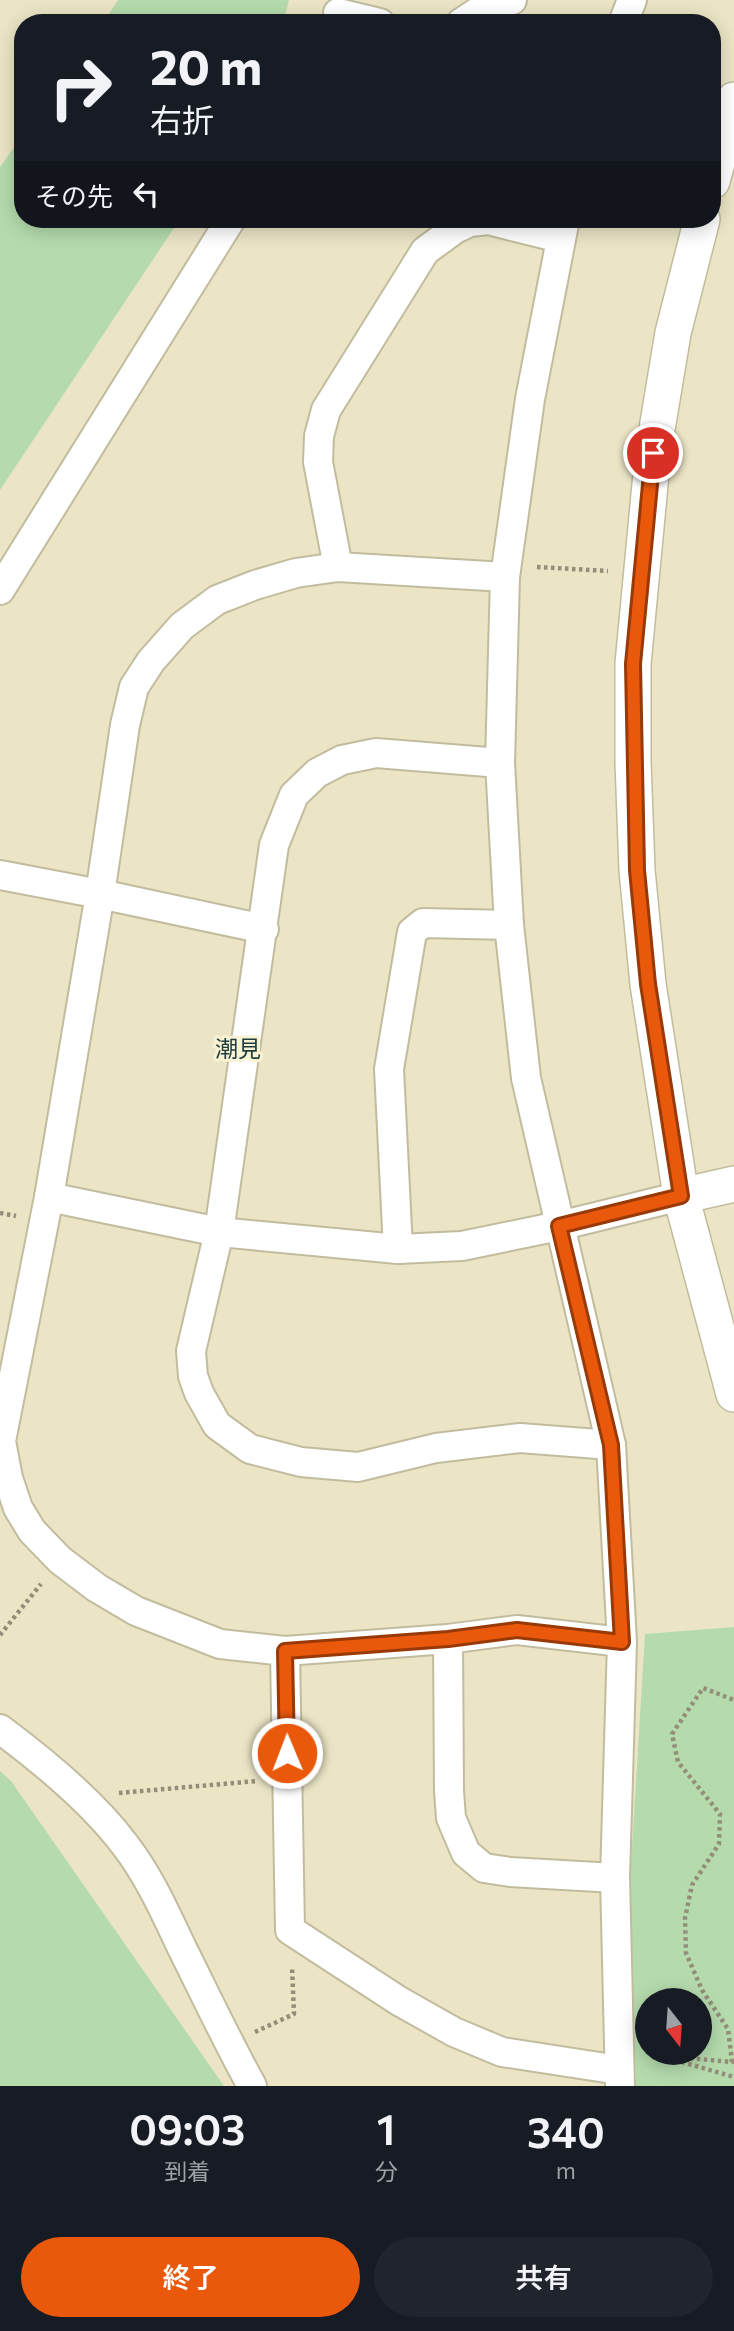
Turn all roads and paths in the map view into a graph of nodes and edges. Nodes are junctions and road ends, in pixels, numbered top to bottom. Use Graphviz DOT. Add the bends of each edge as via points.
graph roads {
  1 [pos="512,0"];
  2 [pos="474,14"];
  3 [pos="734,100"];
  4 [pos="721,148"];
  5 [pos="225,228"];
  6 [pos="457,228"];
  7 [pos="562,228"];
  8 [pos="700,228"];
  9 [pos="338,567"];
  10 [pos="641,573"];
  11 [pos="505,577"];
  12 [pos="0,590"];
  13 [pos="500,763"];
  14 [pos="0,875"];
  15 [pos="100,894"];
  16 [pos="509,925"];
  17 [pos="264,929"];
  18 [pos="734,1184"];
  19 [pos="681,1196"];
  20 [pos="50,1197"];
  21 [pos="559,1226"];
  22 [pos="219,1232"];
  23 [pos="398,1249"];
  24 [pos="734,1394"];
  25 [pos="611,1445"];
  26 [pos="60,1560"];
  27 [pos="0,1636"];
  28 [pos="448,1639"];
  29 [pos="622,1642"];
  30 [pos="285,1651"];
  31 [pos="734,1700"];
  32 [pos="0,1729"];
  33 [pos="288,1779"];
  34 [pos="80,1796"];
  35 [pos="615,1878"];
  36 [pos="290,1930"];
  37 [pos="229,2044"];
  38 [pos="734,2077"];
  39 [pos="619,2078"];
  40 [pos="252,2086"];
  1 -- 2 [label="street"];
  3 -- 4 [label="street"];
  5 -- 12 [label="street"];
  6 -- 9 [label="street" via="425,251 326,410 318,462"];
  7 -- 11 [label="street" via="530,399"];
  8 -- 10 [label="street" via="673,333 653,453"];
  9 -- 11 [label="street"];
  9 -- 15 [label="street" via="296,573 217,600 181,626 151,661 134,687 125,725"];
  10 -- 11 [label="path" via="533,567"];
  10 -- 19 [label="street" via="633,664 637,870 648,984"];
  11 -- 13 [label="street"];
  13 -- 16 [label="street"];
  13 -- 17 [label="street" via="376,753 342,760 317,773 294,795 274,845"];
  14 -- 15 [label="street"];
  15 -- 17 [label="street"];
  15 -- 20 [label="street"];
  16 -- 21 [label="street" via="526,1078"];
  16 -- 23 [label="street" via="423,923 412,932 389,1069"];
  17 -- 22 [label="street"];
  18 -- 19 [label="street"];
  19 -- 21 [label="street"];
  19 -- 24 [label="street"];
  20 -- 22 [label="street"];
  20 -- 26 [label="street" via="1,1441 18,1508 32,1531"];
  21 -- 23 [label="street" via="462,1246"];
  21 -- 25 [label="street"];
  22 -- 23 [label="street"];
  22 -- 25 [label="street" via="191,1351 193,1376 216,1425 250,1449 301,1462 358,1467 436,1448 520,1438"];
  25 -- 29 [label="street"];
  26 -- 27 [label="path"];
  26 -- 30 [label="street" via="136,1611 180,1629 220,1644"];
  28 -- 29 [label="street" via="517,1630"];
  28 -- 30 [label="street"];
  28 -- 35 [label="street" via="449,1791 452,1818 466,1853 484,1868"];
  29 -- 35 [label="street"];
  30 -- 33 [label="street"];
  31 -- 38 [label="path" via="703,1688 672,1734 678,1762 720,1814 719,1844 692,1885 685,1918 686,1953 702,1990 728,2029 732,2062 655,2054"];
  32 -- 34 [label="street"];
  33 -- 34 [label="path"];
  33 -- 36 [label="street"];
  34 -- 37 [label="street" via="124,1843 150,1881"];
  35 -- 39 [label="street"];
  36 -- 37 [label="path" via="293,2014"];
  36 -- 39 [label="street" via="454,2032 502,2052"];
  37 -- 40 [label="street"];
}
